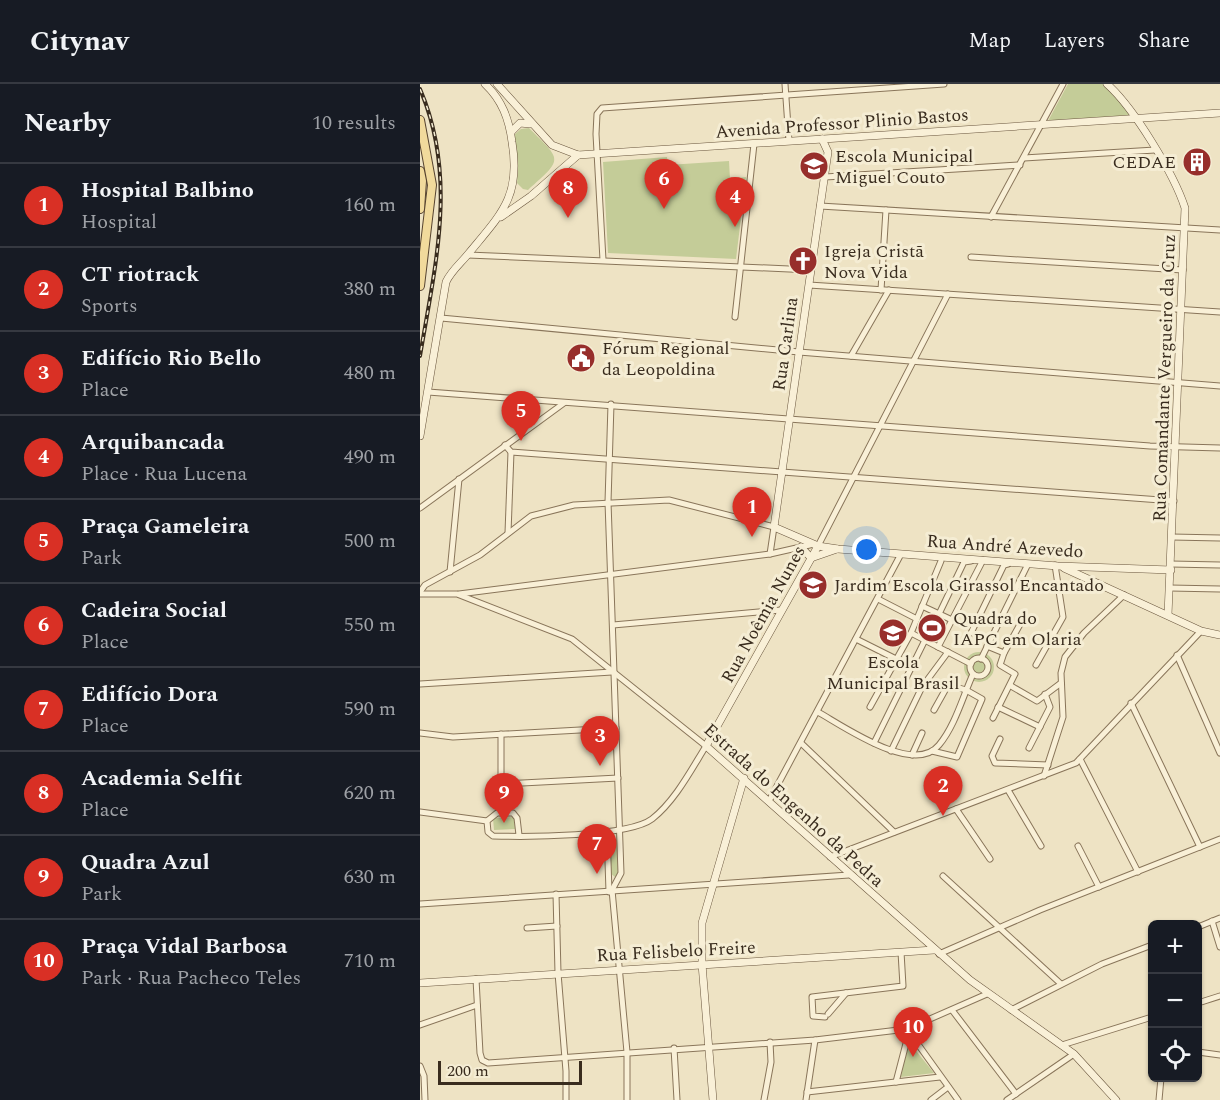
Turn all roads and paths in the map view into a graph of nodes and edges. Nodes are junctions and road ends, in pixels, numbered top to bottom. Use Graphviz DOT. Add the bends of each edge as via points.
graph roads {
  1 [pos="485,84"];
  2 [pos="497,84"];
  3 [pos="785,84"];
  4 [pos="826,84"];
  5 [pos="944,84"];
  6 [pos="1063,84"];
  7 [pos="1107,84"];
  8 [pos="826,93"];
  9 [pos="786,95"];
  10 [pos="1220,113"];
  11 [pos="1136,119"];
  12 [pos="420,120"];
  13 [pos="532,126"];
  14 [pos="1041,126"];
  15 [pos="511,132"];
  16 [pos="822,139"];
  17 [pos="789,141"];
  18 [pos="754,144"];
  19 [pos="1155,150"];
  20 [pos="597,154"];
  21 [pos="578,155"];
  22 [pos="1024,159"];
  23 [pos="1020,165"];
  24 [pos="421,177"];
  25 [pos="825,177"];
  26 [pos="820,206"];
  27 [pos="420,209"];
  28 [pos="886,210"];
  29 [pos="991,216"];
  30 [pos="496,220"];
  31 [pos="1186,229"];
  32 [pos="1220,230"];
  33 [pos="468,255"];
  34 [pos="971,258"];
  35 [pos="603,260"];
  36 [pos="740,266"];
  37 [pos="811,270"];
  38 [pos="1183,270"];
  39 [pos="808,285"];
  40 [pos="420,286"];
  41 [pos="881,290"];
  42 [pos="889,290"];
  43 [pos="948,294"];
  44 [pos="1182,309"];
  45 [pos="1220,312"];
  46 [pos="735,317"];
  47 [pos="441,318"];
  48 [pos="799,352"];
  49 [pos="851,356"];
  50 [pos="915,361"];
  51 [pos="1179,383"];
  52 [pos="1220,386"];
  53 [pos="428,392"];
  54 [pos="565,402"];
  55 [pos="611,404"];
  56 [pos="789,417"];
  57 [pos="879,426"];
  58 [pos="420,436"];
  59 [pos="505,445"];
  60 [pos="1177,447"];
  61 [pos="1220,448"];
  62 [pos="511,452"];
  63 [pos="609,458"];
  64 [pos="782,472"];
  65 [pos="851,478"];
  66 [pos="459,479"];
  67 [pos="1174,501"];
  68 [pos="608,502"];
  69 [pos="420,508"];
  70 [pos="774,527"];
  71 [pos="508,533"];
  72 [pos="1172,537"];
  73 [pos="1220,538"];
  74 [pos="816,545"];
  75 [pos="801,547"];
  76 [pos="838,549"];
  77 [pos="770,554"];
  78 [pos="901,554"];
  79 [pos="811,558"];
  80 [pos="940,561"];
  81 [pos="982,562"];
  82 [pos="1028,565"];
  83 [pos="1057,565"];
  84 [pos="1220,565"];
  85 [pos="1171,567"];
  86 [pos="450,572"];
  87 [pos="611,573"];
  88 [pos="1170,588"];
  89 [pos="1220,589"];
  90 [pos="420,593"];
  91 [pos="457,594"];
  92 [pos="1124,595"];
  93 [pos="878,598"];
  94 [pos="922,606"];
  95 [pos="781,610"];
  96 [pos="939,614"];
  97 [pos="1168,615"];
  98 [pos="917,619"];
  99 [pos="952,620"];
  100 [pos="1023,620"];
  101 [pos="614,625"];
  102 [pos="1201,631"];
  103 [pos="911,633"];
  104 [pos="971,633"];
  105 [pos="1220,635"];
  106 [pos="856,639"];
  107 [pos="925,640"];
  108 [pos="938,646"];
  109 [pos="987,646"];
  110 [pos="948,652"];
  111 [pos="1004,653"];
  112 [pos="1177,655"];
  113 [pos="896,659"];
  114 [pos="981,659"];
  115 [pos="970,664"];
  116 [pos="1036,665"];
  117 [pos="613,674"];
  118 [pos="973,674"];
  119 [pos="1061,683"];
  120 [pos="420,684"];
  121 [pos="1011,686"];
  122 [pos="966,690"];
  123 [pos="1045,694"];
  124 [pos="1131,703"];
  125 [pos="870,707"];
  126 [pos="998,707"];
  127 [pos="934,710"];
  128 [pos="818,712"];
  129 [pos="993,718"];
  130 [pos="1040,727"];
  131 [pos="616,728"];
  132 [pos="922,732"];
  133 [pos="420,733"];
  134 [pos="501,734"];
  135 [pos="1000,739"];
  136 [pos="801,743"];
  137 [pos="874,743"];
  138 [pos="706,746"];
  139 [pos="1029,748"];
  140 [pos="891,751"];
  141 [pos="931,751"];
  142 [pos="1220,752"];
  143 [pos="912,755"];
  144 [pos="1080,759"];
  145 [pos="1048,765"];
  146 [pos="1044,776"];
  147 [pos="618,778"];
  148 [pos="744,778"];
  149 [pos="501,784"];
  150 [pos="1008,790"];
  151 [pos="770,801"];
  152 [pos="956,809"];
  153 [pos="420,812"];
  154 [pos="501,812"];
  155 [pos="487,821"];
  156 [pos="607,831"];
  157 [pos="619,831"];
  158 [pos="894,832"];
  159 [pos="519,835"];
  160 [pos="1220,839"];
  161 [pos="1041,846"];
  162 [pos="1078,846"];
  163 [pos="1200,847"];
  164 [pos="830,857"];
  165 [pos="990,859"];
  166 [pos="1138,872"];
  167 [pos="608,875"];
  168 [pos="849,875"];
  169 [pos="943,876"];
  170 [pos="617,879"];
  171 [pos="714,885"];
  172 [pos="1099,887"];
  173 [pos="611,892"];
  174 [pos="556,894"];
  175 [pos="420,904"];
  176 [pos="1220,918"];
  177 [pos="1212,921"];
  178 [pos="1202,925"];
  179 [pos="557,926"];
  180 [pos="998,927"];
  181 [pos="528,928"];
  182 [pos="1220,946"];
  183 [pos="1148,947"];
  184 [pos="901,952"];
  185 [pos="936,952"];
  186 [pos="702,964"];
  187 [pos="619,969"];
  188 [pos="558,973"];
  189 [pos="476,979"];
  190 [pos="420,983"];
  191 [pos="1060,984"];
  192 [pos="846,993"];
  193 [pos="987,994"];
  194 [pos="1220,996"];
  195 [pos="1202,1002"];
  196 [pos="477,1005"];
  197 [pos="952,1010"];
  198 [pos="1009,1011"];
  199 [pos="1148,1018"];
  200 [pos="420,1025"];
  201 [pos="908,1030"];
  202 [pos="815,1040"];
  203 [pos="770,1042"];
  204 [pos="708,1046"];
  205 [pos="1062,1046"];
  206 [pos="674,1048"];
  207 [pos="627,1052"];
  208 [pos="1202,1053"];
  209 [pos="1074,1054"];
  210 [pos="1220,1055"];
  211 [pos="566,1057"];
  212 [pos="420,1066"];
  213 [pos="940,1077"];
  214 [pos="896,1082"];
  215 [pos="1161,1082"];
  216 [pos="948,1087"];
  217 [pos="807,1092"];
  218 [pos="1016,1094"];
  219 [pos="425,1100"];
  220 [pos="566,1100"];
  221 [pos="627,1100"];
  222 [pos="678,1100"];
  223 [pos="713,1100"];
  224 [pos="764,1100"];
  225 [pos="806,1100"];
  226 [pos="931,1100"];
  227 [pos="958,1100"];
  228 [pos="1007,1100"];
  229 [pos="1116,1100"];
  230 [pos="1159,1100"];
  1 -- 15 [label="street" via="501,102"];
  2 -- 13 [label="street"];
  3 -- 9 [label="street"];
  4 -- 8 [label="street"];
  5 -- 8 [label="street"];
  6 -- 14 [label="street"];
  7 -- 11 [label="street, Rua Comandante Vergueiro da Cruz"];
  8 -- 9 [label="street"];
  9 -- 17 [label="street"];
  9 -- 20 [label="street" via="607,106 597,114"];
  10 -- 11 [label="street, Avenida Professor Plinio Bastos"];
  11 -- 14 [label="street, Avenida Professor Plinio Bastos"];
  11 -- 19 [label="street, Rua Comandante Vergueiro da Cruz"];
  12 -- 40 [label="main road" via="432,184"];
  13 -- 15 [label="street" via="520,123"];
  13 -- 21 [label="street, Avenida Professor Plinio Bastos" via="552,145"];
  14 -- 16 [label="street, Avenida Professor Plinio Bastos"];
  14 -- 22 [label="street"];
  15 -- 30 [label="street" via="514,186"];
  16 -- 17 [label="street, Avenida Professor Plinio Bastos"];
  16 -- 25 [label="street, Rua Carlina" via="828,152"];
  17 -- 18 [label="street, Avenida Professor Plinio Bastos"];
  18 -- 20 [label="street, Avenida Professor Plinio Bastos"];
  18 -- 36 [label="street"];
  19 -- 22 [label="street"];
  19 -- 31 [label="street, Rua Comandante Vergueiro da Cruz" via="1182,199"];
  20 -- 21 [label="street, Avenida Professor Plinio Bastos"];
  20 -- 35 [label="street"];
  21 -- 30 [label="street"];
  22 -- 23 [label="street"];
  23 -- 25 [label="street"];
  23 -- 29 [label="street"];
  24 -- 27 [label="main road"];
  25 -- 26 [label="street, Rua Carlina"];
  26 -- 28 [label="street"];
  26 -- 37 [label="street, Rua Carlina"];
  28 -- 29 [label="street"];
  28 -- 41 [label="street"];
  29 -- 31 [label="street"];
  30 -- 33 [label="street"];
  31 -- 32 [label="street"];
  31 -- 38 [label="street, Rua Comandante Vergueiro da Cruz"];
  33 -- 35 [label="street"];
  33 -- 47 [label="street" via="446,282"];
  34 -- 38 [label="street"];
  35 -- 36 [label="street"];
  36 -- 37 [label="street"];
  36 -- 46 [label="street"];
  37 -- 39 [label="street, Rua Carlina"];
  38 -- 44 [label="street, Rua Comandante Vergueiro da Cruz"];
  39 -- 41 [label="street"];
  39 -- 48 [label="street, Rua Carlina"];
  41 -- 42 [label="street"];
  42 -- 43 [label="street"];
  42 -- 49 [label="street"];
  43 -- 44 [label="street"];
  43 -- 50 [label="street, Rua Noêmia Nunes"];
  44 -- 45 [label="street"];
  44 -- 51 [label="street, Rua Comandante Vergueiro da Cruz"];
  47 -- 48 [label="street"];
  47 -- 53 [label="street"];
  48 -- 49 [label="street"];
  48 -- 56 [label="street, Rua Carlina"];
  49 -- 50 [label="street"];
  50 -- 51 [label="street"];
  50 -- 57 [label="street, Rua Noêmia Nunes"];
  51 -- 52 [label="street"];
  51 -- 60 [label="street, Rua Comandante Vergueiro da Cruz"];
  53 -- 54 [label="street"];
  53 -- 58 [label="street"];
  54 -- 55 [label="street"];
  54 -- 59 [label="street"];
  55 -- 56 [label="street"];
  55 -- 63 [label="street"];
  56 -- 57 [label="street"];
  56 -- 64 [label="street, Rua Carlina"];
  57 -- 60 [label="street"];
  57 -- 65 [label="street, Rua Noêmia Nunes"];
  59 -- 62 [label="street"];
  59 -- 66 [label="street"];
  60 -- 61 [label="street"];
  60 -- 67 [label="street, Rua Comandante Vergueiro da Cruz"];
  62 -- 63 [label="street"];
  62 -- 71 [label="street"];
  63 -- 64 [label="street"];
  63 -- 68 [label="street"];
  64 -- 65 [label="street"];
  64 -- 70 [label="street, Rua Carlina"];
  65 -- 67 [label="street"];
  65 -- 74 [label="street, Rua Noêmia Nunes"];
  66 -- 69 [label="street"];
  66 -- 86 [label="street"];
  67 -- 72 [label="street, Rua Comandante Vergueiro da Cruz"];
  68 -- 70 [label="street" via="669,500"];
  68 -- 71 [label="street" via="538,512"];
  68 -- 87 [label="street"];
  70 -- 74 [label="street, Rua André Azevedo"];
  70 -- 77 [label="street, Rua Carlina"];
  71 -- 86 [label="street"];
  72 -- 73 [label="street"];
  72 -- 85 [label="street, Rua Comandante Vergueiro da Cruz"];
  74 -- 75 [label="street"];
  74 -- 76 [label="street, Rua André Azevedo"];
  74 -- 79 [label="street, Rua Noêmia Nunes"];
  75 -- 77 [label="street"];
  75 -- 79 [label="street"];
  76 -- 78 [label="street, Rua André Azevedo"];
  76 -- 79 [label="street, Rua André Azevedo"];
  77 -- 87 [label="street"];
  78 -- 81 [label="street, Rua André Azevedo"];
  78 -- 93 [label="street"];
  79 -- 95 [label="street, Rua Noêmia Nunes"];
  80 -- 94 [label="street"];
  81 -- 82 [label="street, Rua André Azevedo"];
  81 -- 96 [label="street" via="964,562"];
  81 -- 99 [label="street"];
  82 -- 83 [label="street, Rua André Azevedo"];
  82 -- 104 [label="street" via="1004,564"];
  82 -- 109 [label="street"];
  83 -- 85 [label="street, Rua André Azevedo"];
  83 -- 92 [label="street"];
  83 -- 116 [label="street" via="1063,617"];
  84 -- 85 [label="street"];
  85 -- 88 [label="street, Rua Comandante Vergueiro da Cruz"];
  86 -- 90 [label="street" via="426,585"];
  87 -- 91 [label="street"];
  87 -- 101 [label="street"];
  88 -- 89 [label="street"];
  88 -- 97 [label="street, Rua Comandante Vergueiro da Cruz"];
  90 -- 91 [label="street, Estrada do Engenho da Pedra"];
  91 -- 117 [label="street, Estrada do Engenho da Pedra" via="564,634"];
  92 -- 97 [label="street"];
  92 -- 119 [label="street" via="1070,650 1062,664"];
  93 -- 98 [label="street"];
  93 -- 106 [label="street"];
  94 -- 96 [label="street"];
  94 -- 98 [label="street"];
  95 -- 101 [label="street"];
  95 -- 138 [label="street, Rua Noêmia Nunes"];
  96 -- 99 [label="street"];
  97 -- 102 [label="street"];
  98 -- 103 [label="street"];
  99 -- 108 [label="street"];
  100 -- 111 [label="street"];
  101 -- 117 [label="street"];
  102 -- 105 [label="street"];
  102 -- 112 [label="street"];
  103 -- 107 [label="street"];
  103 -- 113 [label="street"];
  106 -- 113 [label="street"];
  106 -- 128 [label="street"];
  107 -- 108 [label="street"];
  107 -- 137 [label="street"];
  108 -- 110 [label="street"];
  109 -- 111 [label="street"];
  109 -- 114 [label="street"];
  110 -- 115 [label="street"];
  110 -- 140 [label="street" via="922,687"];
  111 -- 126 [label="street" via="1000,665 1014,674"];
  112 -- 124 [label="street"];
  112 -- 142 [label="street"];
  113 -- 125 [label="street"];
  114 -- 115 [label="street"];
  114 -- 118 [label="street" via="987,671 981,676"];
  115 -- 118 [label="street"];
  117 -- 120 [label="street"];
  117 -- 131 [label="street"];
  117 -- 138 [label="street, Estrada do Engenho da Pedra"];
  118 -- 122 [label="street"];
  119 -- 123 [label="street"];
  119 -- 145 [label="street" via="1063,717"];
  121 -- 123 [label="street" via="1037,700"];
  122 -- 127 [label="street" via="948,684"];
  122 -- 141 [label="street" via="943,739"];
  122 -- 141 [label="street" via="982,699 961,752 956,758"];
  123 -- 130 [label="street" via="1051,705"];
  124 -- 144 [label="street"];
  124 -- 163 [label="street"];
  126 -- 129 [label="street"];
  126 -- 130 [label="street"];
  128 -- 136 [label="street"];
  128 -- 137 [label="street"];
  130 -- 139 [label="street"];
  131 -- 134 [label="street"];
  131 -- 147 [label="street"];
  132 -- 143 [label="street"];
  133 -- 134 [label="street"];
  134 -- 149 [label="street"];
  135 -- 145 [label="street" via="992,756 995,763"];
  136 -- 151 [label="street"];
  136 -- 158 [label="street"];
  137 -- 140 [label="street"];
  138 -- 148 [label="street, Estrada do Engenho da Pedra"];
  138 -- 157 [label="street, Rua Noêmia Nunes" via="658,814 639,826"];
  140 -- 143 [label="street"];
  141 -- 143 [label="street"];
  144 -- 146 [label="street"];
  144 -- 166 [label="street"];
  145 -- 146 [label="street"];
  146 -- 150 [label="street"];
  147 -- 149 [label="street"];
  147 -- 157 [label="street"];
  148 -- 151 [label="street, Estrada do Engenho da Pedra"];
  148 -- 171 [label="street"];
  149 -- 154 [label="street"];
  150 -- 152 [label="street"];
  150 -- 161 [label="street"];
  151 -- 164 [label="street, Estrada do Engenho da Pedra"];
  152 -- 158 [label="street"];
  152 -- 165 [label="street"];
  153 -- 155 [label="street"];
  154 -- 155 [label="street"];
  154 -- 159 [label="street" via="515,814"];
  155 -- 159 [label="street, Rua Noêmia Nunes" via="488,832 493,836"];
  156 -- 157 [label="street, Rua Noêmia Nunes"];
  156 -- 159 [label="street, Rua Noêmia Nunes"];
  156 -- 167 [label="street"];
  157 -- 170 [label="street" via="621,873"];
  158 -- 164 [label="street"];
  160 -- 163 [label="street"];
  162 -- 172 [label="street"];
  163 -- 166 [label="street"];
  164 -- 168 [label="street, Estrada do Engenho da Pedra"];
  166 -- 172 [label="street"];
  167 -- 170 [label="street"];
  167 -- 173 [label="street"];
  168 -- 171 [label="street"];
  168 -- 185 [label="street, Estrada do Engenho da Pedra"];
  169 -- 180 [label="street"];
  170 -- 173 [label="street"];
  171 -- 173 [label="street"];
  171 -- 186 [label="street" via="702,923"];
  172 -- 180 [label="street"];
  173 -- 174 [label="street"];
  173 -- 187 [label="street"];
  174 -- 175 [label="street"];
  174 -- 179 [label="street"];
  176 -- 177 [label="street"];
  177 -- 178 [label="street"];
  177 -- 182 [label="street"];
  179 -- 181 [label="street"];
  179 -- 188 [label="street"];
  180 -- 185 [label="street"];
  180 -- 191 [label="street"];
  183 -- 191 [label="street"];
  184 -- 185 [label="street, Rua Felisbelo Freire"];
  184 -- 186 [label="street, Rua Felisbelo Freire"];
  184 -- 192 [label="street" via="903,986"];
  185 -- 193 [label="street, Estrada do Engenho da Pedra"];
  186 -- 187 [label="street, Rua Felisbelo Freire"];
  186 -- 204 [label="street"];
  187 -- 188 [label="street, Rua Felisbelo Freire"];
  187 -- 207 [label="street"];
  188 -- 189 [label="street, Rua Felisbelo Freire"];
  188 -- 211 [label="street"];
  189 -- 190 [label="street, Rua Felisbelo Freire"];
  189 -- 196 [label="street"];
  191 -- 198 [label="street"];
  192 -- 192 [label="street" via="811,998 813,1016 827,1015"];
  193 -- 197 [label="street"];
  193 -- 198 [label="street, Estrada do Engenho da Pedra"];
  194 -- 195 [label="street"];
  196 -- 200 [label="street"];
  196 -- 211 [label="street" via="482,1060 488,1063"];
  197 -- 201 [label="street"];
  197 -- 218 [label="street"];
  198 -- 205 [label="street, Estrada do Engenho da Pedra"];
  199 -- 205 [label="street"];
  201 -- 202 [label="street"];
  201 -- 213 [label="street"];
  201 -- 214 [label="street"];
  202 -- 203 [label="street"];
  202 -- 217 [label="street"];
  203 -- 204 [label="street"];
  203 -- 224 [label="street" via="771,1062"];
  204 -- 206 [label="street"];
  204 -- 223 [label="street"];
  205 -- 209 [label="street, Estrada do Engenho da Pedra"];
  206 -- 207 [label="street"];
  206 -- 222 [label="street"];
  207 -- 211 [label="street"];
  207 -- 221 [label="street"];
  208 -- 210 [label="street"];
  209 -- 218 [label="street"];
  209 -- 229 [label="street, Estrada do Engenho da Pedra"];
  211 -- 220 [label="street"];
  212 -- 219 [label="street"];
  213 -- 214 [label="street"];
  213 -- 216 [label="street"];
  214 -- 217 [label="street"];
  215 -- 230 [label="street"];
  216 -- 226 [label="street"];
  216 -- 227 [label="street"];
  217 -- 225 [label="street"];
  218 -- 228 [label="street"];
}
